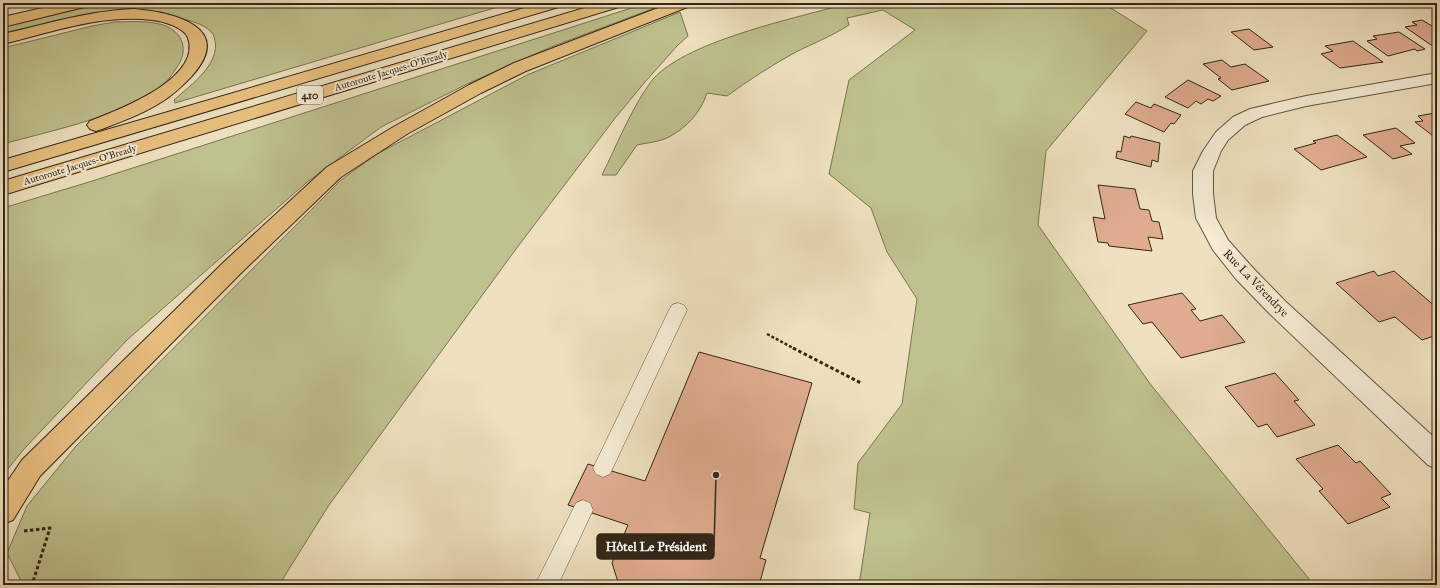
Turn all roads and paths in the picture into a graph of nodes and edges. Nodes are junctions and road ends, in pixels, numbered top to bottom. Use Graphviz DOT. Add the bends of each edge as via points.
graph roads {
  1 [pos="83,3"];
  2 [pos="557,3"];
  3 [pos="617,3"];
  4 [pos="685,3"];
  5 [pos="3,22"];
  6 [pos="3,40"];
  7 [pos="1437,78"];
  8 [pos="3,162"];
  9 [pos="3,166"];
  10 [pos="3,188"];
  11 [pos="678,310"];
  12 [pos="767,334"];
  13 [pos="861,383"];
  14 [pos="1437,457"];
  15 [pos="602,468"];
  16 [pos="583,510"];
  17 [pos="3,511"];
  18 [pos="19,531"];
  19 [pos="32,585"];
  20 [pos="546,585"];
  1 -- 5 [label="highway"];
  2 -- 9 [label="highway, Autoroute Jacques-O'Bready / 410"];
  3 -- 10 [label="highway, Autoroute Jacques-O'Bready / 410"];
  4 -- 17 [label="highway" via="544,57 475,89 401,130 334,172 233,267 30,468"];
  6 -- 8 [label="highway" via="98,17 122,14 153,15 179,22 195,35 199,49 195,62 176,85 154,100"];
  7 -- 14 [label="street, Rue La Vérendrye" via="1306,101 1256,113 1239,121 1222,136 1212,151 1203,171 1203,194 1206,218 1220,245 1244,273"];
  11 -- 15 [label="lane"];
  12 -- 13 [label="path"];
  16 -- 20 [label="lane"];
  18 -- 19 [label="path" via="50,528"];
}
